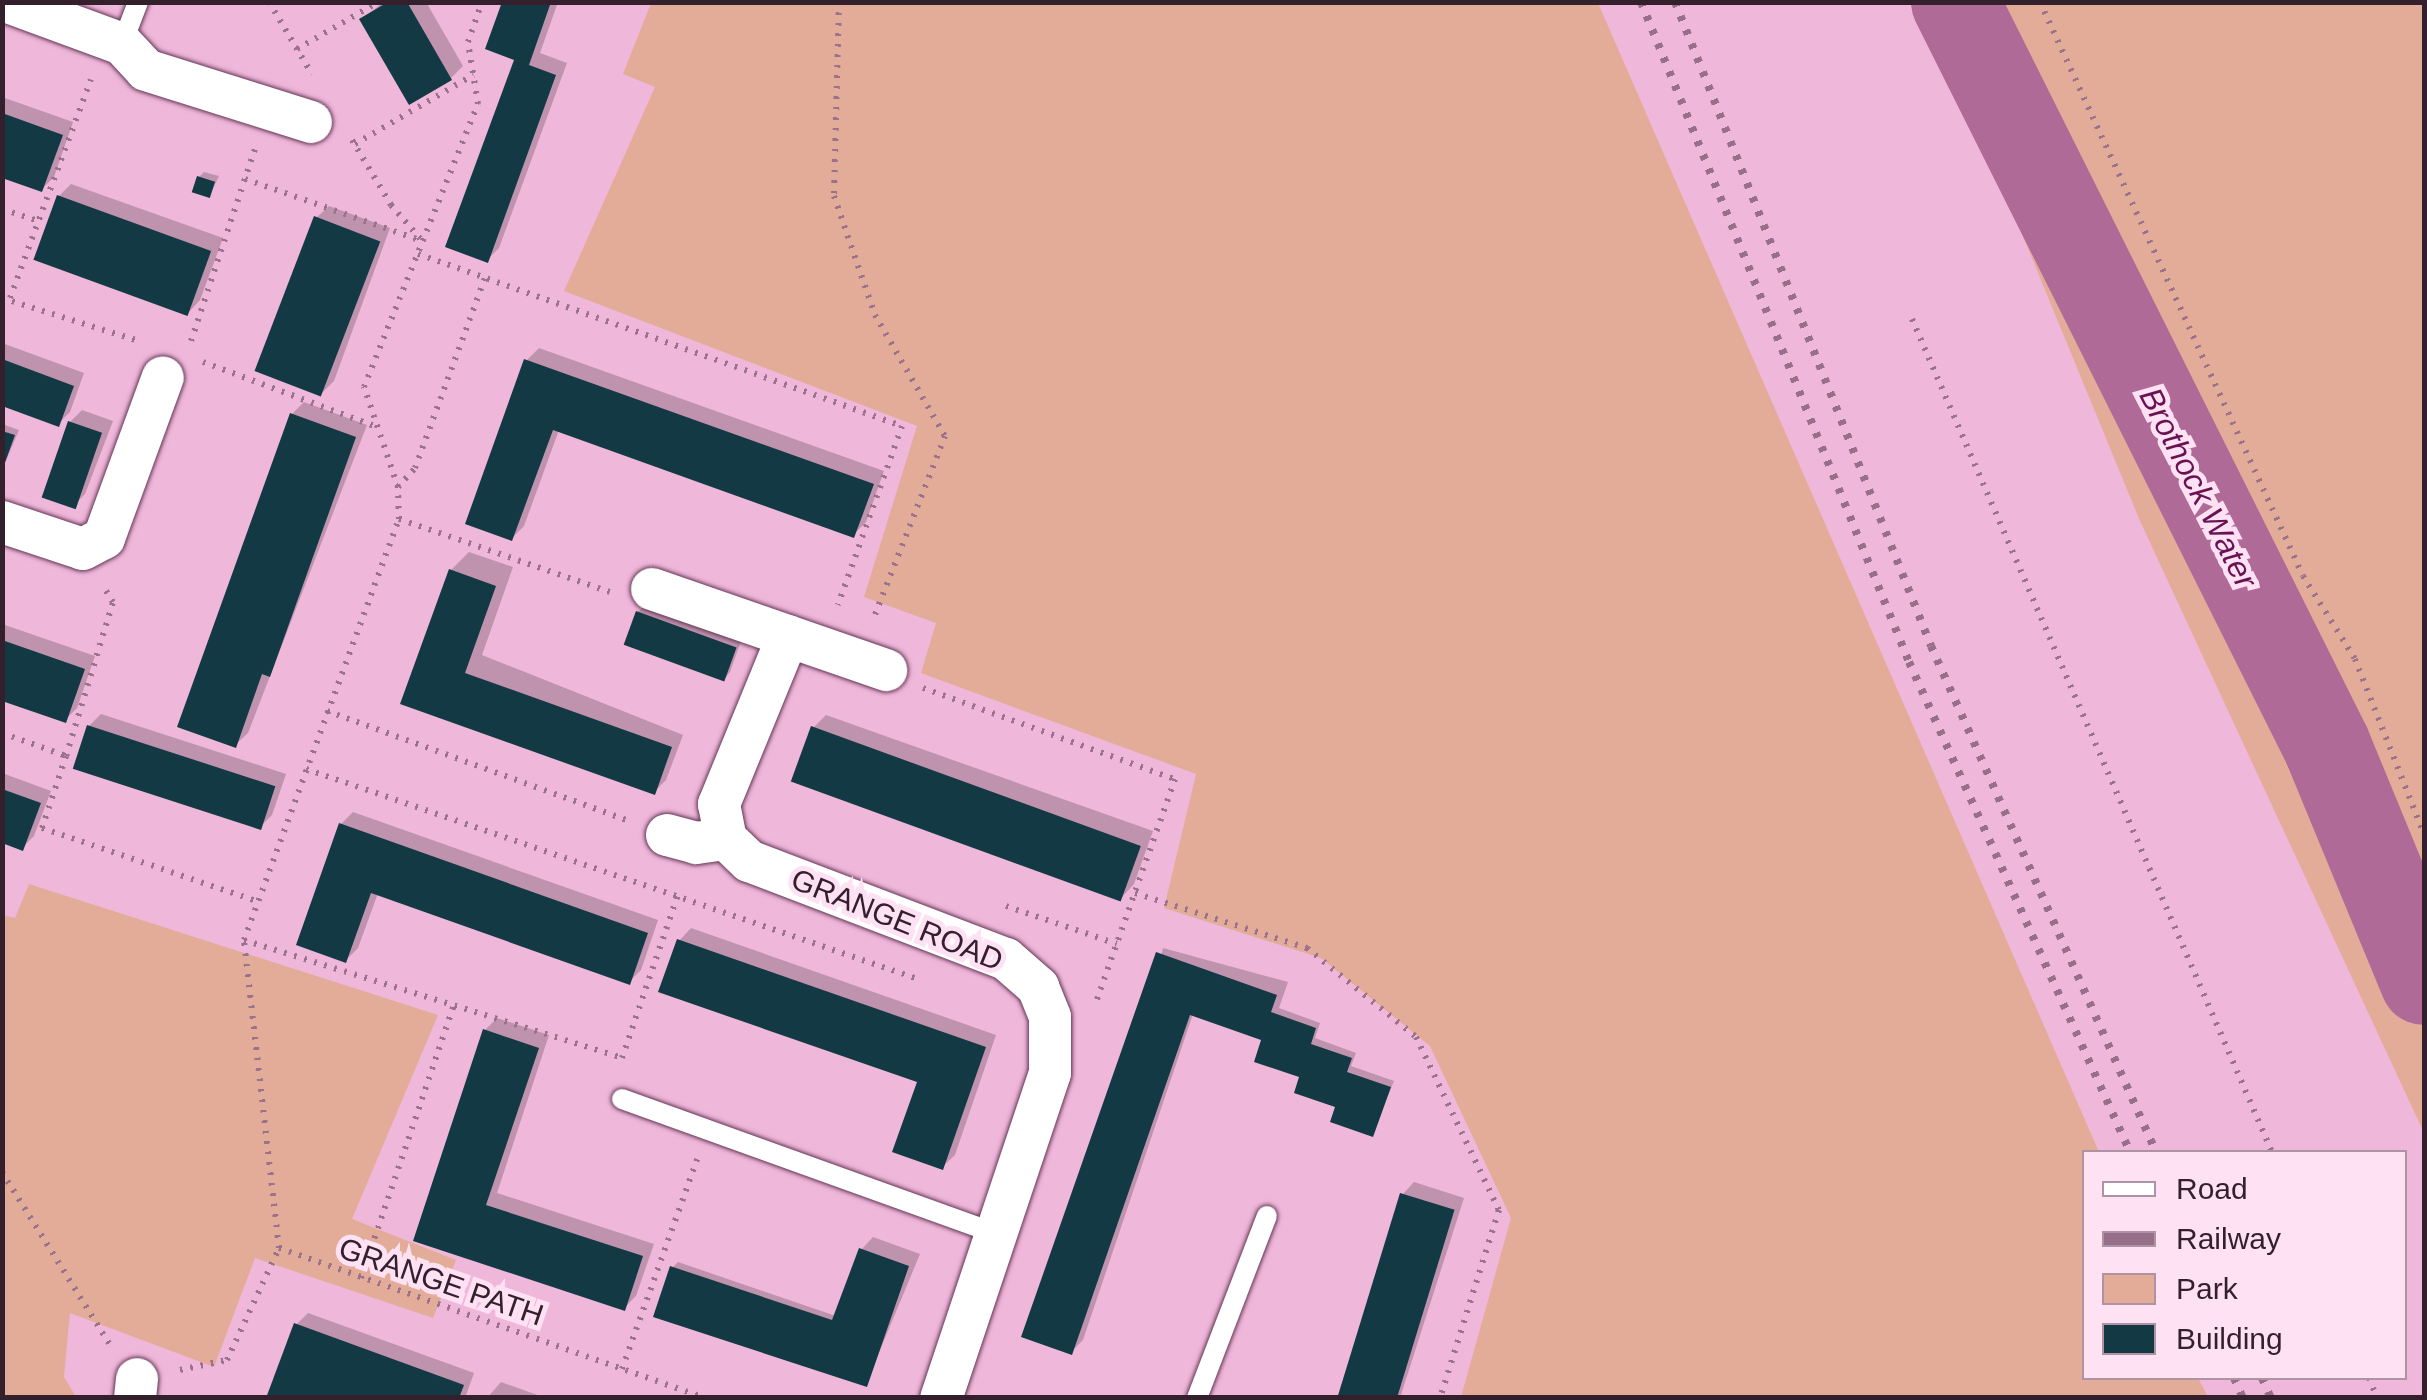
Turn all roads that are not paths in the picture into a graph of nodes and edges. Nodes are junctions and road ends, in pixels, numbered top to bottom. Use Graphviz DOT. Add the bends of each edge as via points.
graph roads {
  1 [pos="8,2"];
  2 [pos="138,2"];
  3 [pos="114,41"];
  4 [pos="311,122"];
  5 [pos="175,366"];
  6 [pos="2,522"];
  7 [pos="652,589"];
  8 [pos="667,834"];
  9 [pos="726,839"];
  10 [pos="622,1099"];
  11 [pos="1266,1216"];
  12 [pos="994,1233"];
  13 [pos="944,1397"];
  14 [pos="1196,1398"];
  1 -- 3 [label="street"];
  2 -- 3 [label="lane"];
  3 -- 4 [label="street" via="146,70"];
  5 -- 6 [label="street" via="104,538 83,549"];
  7 -- 9 [label="street" via="838,654 719,804"];
  8 -- 9 [label="street" via="696,843"];
  9 -- 12 [label="street, GRANGE ROAD" via="749,861 1006,959 1038,987 1050,1017 1050,1073"];
  10 -- 12 [label="lane"];
  11 -- 14 [label="lane"];
  12 -- 13 [label="street, GRANGE ROAD"];
}
